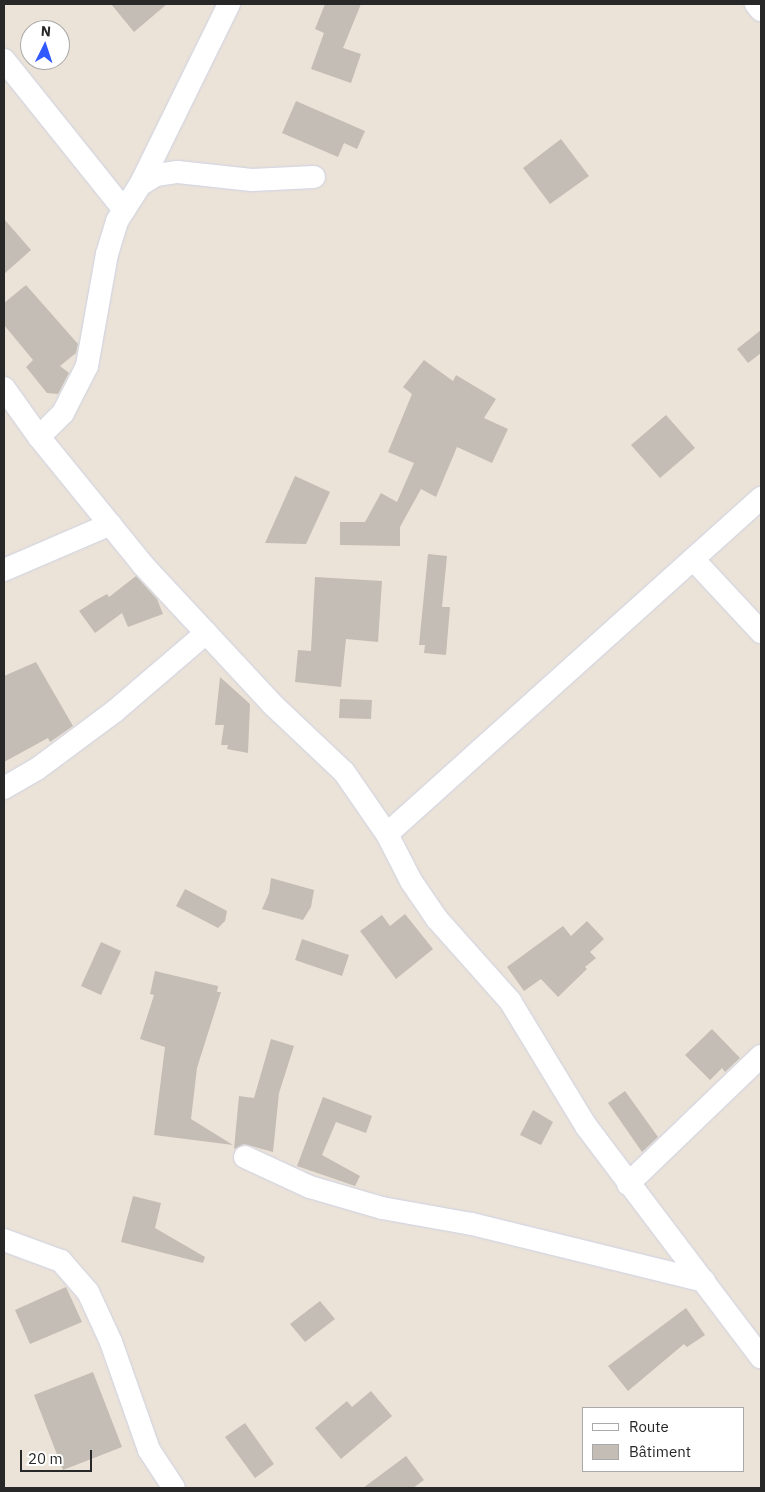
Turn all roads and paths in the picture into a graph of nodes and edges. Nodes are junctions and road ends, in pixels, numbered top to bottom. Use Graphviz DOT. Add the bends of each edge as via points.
graph roads {
  1 [pos="229,4"];
  2 [pos="756,4"];
  3 [pos="761,10"];
  4 [pos="4,60"];
  5 [pos="314,177"];
  6 [pos="140,185"];
  7 [pos="124,210"];
  8 [pos="4,388"];
  9 [pos="39,437"];
  10 [pos="761,498"];
  11 [pos="111,524"];
  12 [pos="693,559"];
  13 [pos="4,570"];
  14 [pos="761,632"];
  15 [pos="206,633"];
  16 [pos="4,788"];
  17 [pos="387,834"];
  18 [pos="761,1056"];
  19 [pos="245,1157"];
  20 [pos="628,1184"];
  21 [pos="4,1240"];
  22 [pos="704,1280"];
  23 [pos="761,1357"];
  24 [pos="174,1488"];
  1 -- 6 [label="street"];
  2 -- 3 [label="street"];
  4 -- 7 [label="street"];
  5 -- 6 [label="street" via="252,180 178,172 156,175"];
  6 -- 7 [label="street"];
  7 -- 9 [label="street" via="106,254 87,366 63,413"];
  8 -- 9 [label="street"];
  9 -- 11 [label="street"];
  10 -- 12 [label="street"];
  11 -- 13 [label="street"];
  11 -- 15 [label="street" via="143,565"];
  12 -- 14 [label="street"];
  12 -- 17 [label="street"];
  15 -- 16 [label="street" via="115,711 37,769"];
  15 -- 17 [label="street" via="272,704 344,772"];
  17 -- 20 [label="street" via="411,881 437,919 510,1001 586,1126"];
  18 -- 20 [label="street"];
  19 -- 22 [label="street" via="310,1187 382,1208 472,1224"];
  20 -- 22 [label="street"];
  21 -- 24 [label="street" via="60,1261 88,1292 111,1342 150,1450"];
  22 -- 23 [label="street"];
}
